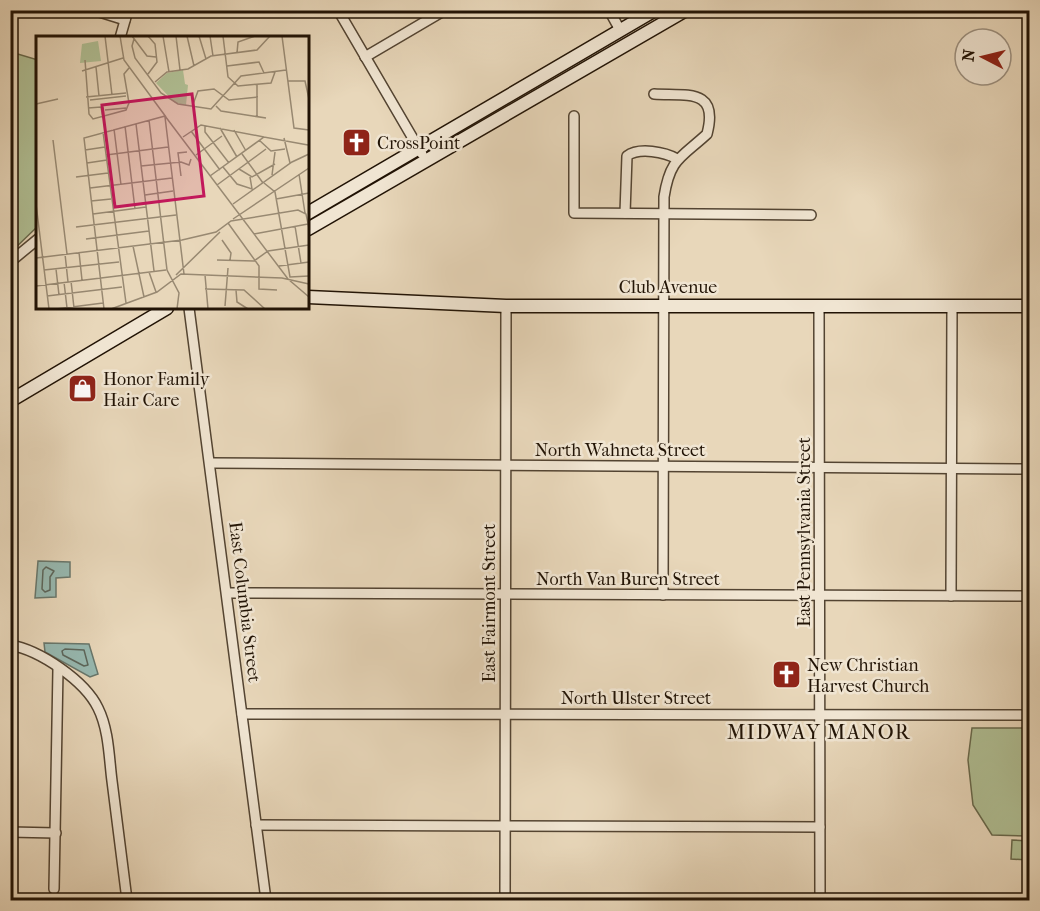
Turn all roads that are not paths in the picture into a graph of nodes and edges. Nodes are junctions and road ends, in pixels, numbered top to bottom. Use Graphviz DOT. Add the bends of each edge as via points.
graph roads {
  1 [pos="93,10"];
  2 [pos="338,10"];
  3 [pos="445,10"];
  4 [pos="609,10"];
  5 [pos="655,10"];
  6 [pos="686,10"];
  7 [pos="127,15"];
  8 [pos="620,30"];
  9 [pos="121,36"];
  10 [pos="365,57"];
  11 [pos="654,94"];
  12 [pos="573,116"];
  13 [pos="418,148"];
  14 [pos="677,159"];
  15 [pos="426,162"];
  16 [pos="309,212"];
  17 [pos="625,213"];
  18 [pos="664,214"];
  19 [pos="810,215"];
  20 [pos="309,228"];
  21 [pos="36,241"];
  22 [pos="10,262"];
  23 [pos="309,297"];
  24 [pos="663,305"];
  25 [pos="506,306"];
  26 [pos="1029,306"];
  27 [pos="819,307"];
  28 [pos="952,307"];
  29 [pos="165,309"];
  30 [pos="189,309"];
  31 [pos="10,401"];
  32 [pos="211,463"];
  33 [pos="506,466"];
  34 [pos="663,466"];
  35 [pos="821,467"];
  36 [pos="952,468"];
  37 [pos="1029,468"];
  38 [pos="227,593"];
  39 [pos="506,595"];
  40 [pos="663,595"];
  41 [pos="821,596"];
  42 [pos="951,596"];
  43 [pos="1029,596"];
  44 [pos="10,645"];
  45 [pos="58,669"];
  46 [pos="242,714"];
  47 [pos="506,714"];
  48 [pos="820,715"];
  49 [pos="1029,715"];
  50 [pos="256,825"];
  51 [pos="505,826"];
  52 [pos="820,827"];
  53 [pos="10,832"];
  54 [pos="56,833"];
  55 [pos="54,889"];
  56 [pos="127,900"];
  57 [pos="266,900"];
  58 [pos="505,900"];
  59 [pos="820,900"];
  1 -- 7 [label="street"];
  2 -- 10 [label="street"];
  3 -- 10 [label="street"];
  4 -- 8 [label="street"];
  5 -- 8 [label="street"];
  6 -- 15 [label="street"];
  7 -- 9 [label="street"];
  8 -- 13 [label="street"];
  10 -- 13 [label="street"];
  11 -- 14 [label="street" via="699,96 707,103 707,134"];
  12 -- 17 [label="street" via="573,213"];
  13 -- 15 [label="street"];
  13 -- 16 [label="street"];
  14 -- 17 [label="street" via="667,153 638,152 627,156"];
  14 -- 18 [label="street" via="666,185"];
  15 -- 20 [label="street"];
  17 -- 18 [label="street"];
  18 -- 19 [label="street"];
  18 -- 24 [label="street"];
  21 -- 22 [label="street"];
  23 -- 25 [label="street, Club Avenue"];
  24 -- 25 [label="street, Club Avenue"];
  24 -- 27 [label="street, Club Avenue"];
  24 -- 34 [label="street"];
  25 -- 33 [label="street, East Fairmont Street"];
  26 -- 28 [label="street, Club Avenue"];
  27 -- 28 [label="street, Club Avenue"];
  27 -- 35 [label="street, East Pennsylvania Street"];
  28 -- 36 [label="street"];
  29 -- 31 [label="street"];
  30 -- 32 [label="street, East Columbia Street"];
  32 -- 33 [label="street, North Wahneta Street"];
  32 -- 38 [label="street, East Columbia Street"];
  33 -- 34 [label="street, North Wahneta Street"];
  33 -- 39 [label="street, East Fairmont Street"];
  34 -- 35 [label="street, North Wahneta Street"];
  34 -- 40 [label="street"];
  35 -- 36 [label="street, North Wahneta Street"];
  35 -- 41 [label="street, East Pennsylvania Street"];
  36 -- 37 [label="street, North Wahneta Street"];
  36 -- 42 [label="street"];
  38 -- 39 [label="street, North Van Buren Street"];
  38 -- 46 [label="street, East Columbia Street"];
  39 -- 40 [label="street, North Van Buren Street"];
  39 -- 47 [label="street, East Fairmont Street"];
  40 -- 41 [label="street, North Van Buren Street"];
  41 -- 42 [label="street, North Van Buren Street"];
  41 -- 48 [label="street, East Pennsylvania Street"];
  42 -- 43 [label="street, North Van Buren Street"];
  44 -- 45 [label="street" via="29,651"];
  45 -- 54 [label="street"];
  45 -- 56 [label="street" via="87,691 104,726"];
  46 -- 47 [label="street, North Ulster Street"];
  46 -- 50 [label="street, East Columbia Street"];
  47 -- 48 [label="street, North Ulster Street"];
  47 -- 51 [label="street, East Fairmont Street"];
  48 -- 49 [label="street, North Ulster Street"];
  48 -- 52 [label="street, East Pennsylvania Street"];
  50 -- 51 [label="street"];
  50 -- 57 [label="street, East Columbia Street"];
  51 -- 52 [label="street"];
  51 -- 58 [label="street, East Fairmont Street"];
  52 -- 59 [label="street, East Pennsylvania Street"];
  53 -- 54 [label="street"];
  54 -- 55 [label="street"];
}
